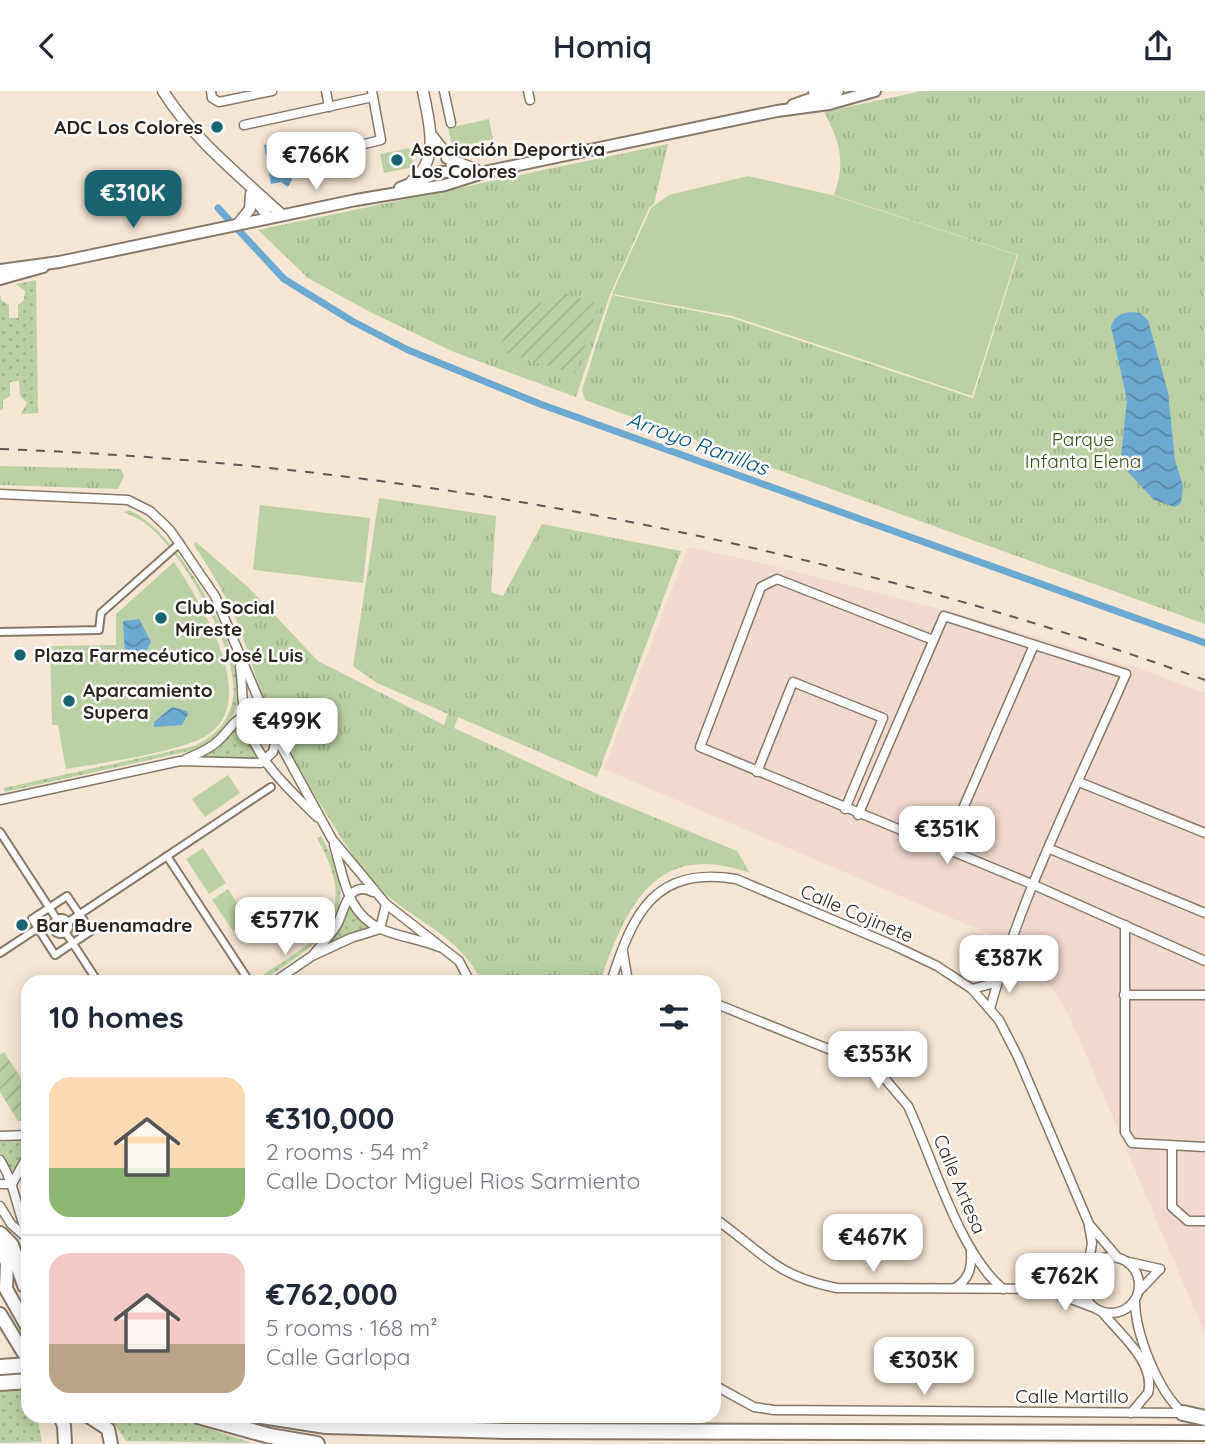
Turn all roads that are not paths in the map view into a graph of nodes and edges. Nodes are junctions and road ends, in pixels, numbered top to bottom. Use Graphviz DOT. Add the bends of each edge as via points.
graph roads {
  1 [pos="163,91"];
  2 [pos="211,91"];
  3 [pos="272,91"];
  4 [pos="326,91"];
  5 [pos="444,91"];
  6 [pos="836,91"];
  7 [pos="875,91"];
  8 [pos="426,92"];
  9 [pos="812,92"];
  10 [pos="373,94"];
  11 [pos="829,104"];
  12 [pos="329,107"];
  13 [pos="777,111"];
  14 [pos="451,123"];
  15 [pos="244,125"];
  16 [pos="432,135"];
  17 [pos="298,160"];
  18 [pos="428,163"];
  19 [pos="450,163"];
  20 [pos="489,171"];
  21 [pos="428,176"];
  22 [pos="409,184"];
  23 [pos="445,185"];
  24 [pos="249,189"];
  25 [pos="388,193"];
  26 [pos="269,203"];
  27 [pos="282,215"];
  28 [pos="269,218"];
  29 [pos="238,223"];
  30 [pos="59,262"];
  31 [pos="0,270"];
  32 [pos="0,279"];
  33 [pos="0,494"];
  34 [pos="180,543"];
  35 [pos="0,632"];
  36 [pos="235,640"];
  37 [pos="933,640"];
  38 [pos="1034,645"];
  39 [pos="244,716"];
  40 [pos="269,724"];
  41 [pos="276,738"];
  42 [pos="180,761"];
  43 [pos="265,762"];
  44 [pos="757,772"];
  45 [pos="1079,782"];
  46 [pos="271,787"];
  47 [pos="0,800"];
  48 [pos="845,809"];
  49 [pos="858,814"];
  50 [pos="323,823"];
  51 [pos="0,832"];
  52 [pos="1205,832"];
  53 [pos="332,839"];
  54 [pos="1050,849"];
  55 [pos="946,850"];
  56 [pos="167,856"];
  57 [pos="1034,885"];
  58 [pos="375,893"];
  59 [pos="347,896"];
  60 [pos="386,904"];
  61 [pos="49,908"];
  62 [pos="1205,913"];
  63 [pos="80,914"];
  64 [pos="56,918"];
  65 [pos="68,922"];
  66 [pos="1125,925"];
  67 [pos="38,928"];
  68 [pos="380,929"];
  69 [pos="55,931"];
  70 [pos="66,933"];
  71 [pos="44,937"];
  72 [pos="73,943"];
  73 [pos="623,949"];
  74 [pos="448,951"];
  75 [pos="0,953"];
  76 [pos="312,956"];
  77 [pos="1205,961"];
  78 [pos="1000,974"];
  79 [pos="94,975"];
  80 [pos="244,975"];
  81 [pos="284,975"];
  82 [pos="466,975"];
  83 [pos="614,975"];
  84 [pos="627,975"];
  85 [pos="972,989"];
  86 [pos="1124,995"];
  87 [pos="1205,995"];
  88 [pos="721,1006"];
  89 [pos="990,1009"];
  90 [pos="21,1135"];
  91 [pos="0,1136"];
  92 [pos="1172,1147"];
  93 [pos="1205,1147"];
  94 [pos="0,1160"];
  95 [pos="21,1168"];
  96 [pos="0,1184"];
  97 [pos="12,1184"];
  98 [pos="0,1206"];
  99 [pos="21,1221"];
  100 [pos="1205,1221"];
  101 [pos="721,1223"];
  102 [pos="1089,1223"];
  103 [pos="21,1232"];
  104 [pos="0,1234"];
  105 [pos="0,1247"];
  106 [pos="970,1249"];
  107 [pos="1118,1258"];
  108 [pos="1127,1262"];
  109 [pos="1088,1268"];
  110 [pos="5,1269"];
  111 [pos="21,1271"];
  112 [pos="1084,1277"];
  113 [pos="21,1282"];
  114 [pos="953,1289"];
  115 [pos="1003,1289"];
  116 [pos="1045,1289"];
  117 [pos="1139,1291"];
  118 [pos="1135,1300"];
  119 [pos="1099,1311"];
  120 [pos="0,1314"];
  121 [pos="21,1317"];
  122 [pos="21,1351"];
  123 [pos="721,1389"];
  124 [pos="1131,1413"];
  125 [pos="1183,1413"];
  126 [pos="1205,1419"];
  127 [pos="62,1423"];
  128 [pos="99,1423"];
  129 [pos="223,1423"];
  130 [pos="307,1423"];
  131 [pos="399,1423"];
  132 [pos="378,1428"];
  133 [pos="1205,1433"];
  134 [pos="65,1444"];
  135 [pos="111,1444"];
  136 [pos="317,1444"];
  1 -- 24 [label="street"];
  2 -- 3 [label="street" via="219,102"];
  4 -- 12 [label="street"];
  5 -- 14 [label="street"];
  6 -- 9 [label="main road"];
  6 -- 11 [label="street"];
  7 -- 11 [label="main road"];
  8 -- 16 [label="street"];
  9 -- 11 [label="street" via="818,101"];
  9 -- 13 [label="main road"];
  10 -- 12 [label="street"];
  10 -- 17 [label="street" via="381,136 377,143"];
  11 -- 13 [label="main road"];
  12 -- 15 [label="street"];
  13 -- 20 [label="main road"];
  16 -- 18 [label="street"];
  16 -- 19 [label="street"];
  18 -- 19 [label="street" via="436,156"];
  18 -- 21 [label="street"];
  18 -- 22 [label="street"];
  19 -- 20 [label="main road"];
  19 -- 21 [label="main road"];
  19 -- 23 [label="street"];
  20 -- 23 [label="main road"];
  21 -- 22 [label="main road"];
  21 -- 23 [label="street"];
  22 -- 25 [label="main road"];
  23 -- 25 [label="main road"];
  24 -- 26 [label="street"];
  24 -- 28 [label="street"];
  24 -- 29 [label="street" via="250,209"];
  25 -- 27 [label="main road"];
  26 -- 27 [label="street"];
  26 -- 28 [label="street"];
  27 -- 28 [label="main road"];
  28 -- 29 [label="main road"];
  29 -- 30 [label="main road"];
  30 -- 31 [label="main road"];
  30 -- 32 [label="main road"];
  33 -- 34 [label="street" via="128,500 149,512"];
  34 -- 35 [label="street" via="101,613 99,629"];
  34 -- 36 [label="street" via="215,596"];
  36 -- 39 [label="street"];
  36 -- 40 [label="street"];
  37 -- 38 [label="street" via="944,616"];
  37 -- 44 [label="street" via="777,579 761,587 699,747"];
  37 -- 49 [label="street"];
  38 -- 45 [label="street" via="1125,674"];
  38 -- 55 [label="street"];
  39 -- 40 [label="street"];
  39 -- 42 [label="street" via="218,741"];
  39 -- 43 [label="street"];
  40 -- 41 [label="street"];
  41 -- 43 [label="street"];
  41 -- 50 [label="street"];
  42 -- 43 [label="street"];
  42 -- 47 [label="street"];
  43 -- 50 [label="street"];
  44 -- 48 [label="street"];
  44 -- 48 [label="street" via="793,682 883,718"];
  45 -- 52 [label="street"];
  45 -- 54 [label="street"];
  46 -- 56 [label="street"];
  48 -- 49 [label="street"];
  49 -- 55 [label="street"];
  50 -- 53 [label="street"];
  51 -- 61 [label="street"];
  53 -- 58 [label="street"];
  53 -- 59 [label="street"];
  54 -- 57 [label="street"];
  54 -- 62 [label="street"];
  55 -- 57 [label="street"];
  56 -- 63 [label="street"];
  56 -- 80 [label="street"];
  57 -- 66 [label="street"];
  57 -- 78 [label="street"];
  58 -- 59 [label="street" via="367,889"];
  58 -- 60 [label="street"];
  59 -- 68 [label="street" via="362,917"];
  59 -- 76 [label="street" via="337,925"];
  60 -- 68 [label="street"];
  60 -- 74 [label="street"];
  61 -- 63 [label="street" via="68,896"];
  61 -- 64 [label="street"];
  61 -- 67 [label="street" via="32,919"];
  63 -- 65 [label="street"];
  63 -- 72 [label="street" via="91,932"];
  64 -- 65 [label="street"];
  64 -- 69 [label="street"];
  65 -- 70 [label="street"];
  66 -- 77 [label="street"];
  66 -- 86 [label="street"];
  67 -- 71 [label="street"];
  67 -- 75 [label="street"];
  68 -- 74 [label="street"];
  68 -- 76 [label="street"];
  69 -- 70 [label="street"];
  69 -- 71 [label="street"];
  70 -- 72 [label="street"];
  71 -- 72 [label="street" via="55,955"];
  72 -- 79 [label="street"];
  73 -- 83 [label="street, Calle Cojinete"];
  73 -- 84 [label="street"];
  73 -- 85 [label="street, Calle Cojinete" via="633,922 651,899 671,884 706,874 736,879 895,946"];
  74 -- 82 [label="street"];
  76 -- 81 [label="street"];
  78 -- 85 [label="street" via="991,984"];
  78 -- 89 [label="street"];
  85 -- 89 [label="street, Calle Cojinete"];
  86 -- 87 [label="street"];
  86 -- 92 [label="street" via="1125,1132 1132,1143"];
  88 -- 106 [label="street, Calle Artesa" via="880,1073 908,1105"];
  89 -- 102 [label="street, Calle Cojinete" via="1018,1056"];
  90 -- 91 [label="street"];
  92 -- 93 [label="street"];
  92 -- 100 [label="street" via="1172,1207 1188,1220"];
  94 -- 97 [label="street"];
  95 -- 97 [label="street"];
  96 -- 97 [label="street"];
  97 -- 99 [label="street"];
  98 -- 103 [label="street"];
  101 -- 114 [label="street" via="785,1273 811,1283 836,1288"];
  102 -- 107 [label="street, Calle Cojinete"];
  102 -- 109 [label="street, Calle Cojinete"];
  104 -- 111 [label="highway" via="11,1245"];
  105 -- 110 [label="main road"];
  106 -- 114 [label="street, Calle Artesa" via="972,1268 964,1283"];
  106 -- 115 [label="street, Calle Artesa" via="986,1276"];
  107 -- 108 [label="street"];
  107 -- 109 [label="street" via="1098,1260"];
  108 -- 117 [label="street" via="1136,1271"];
  108 -- 117 [label="street" via="1160,1269"];
  109 -- 112 [label="street"];
  110 -- 113 [label="highway"];
  110 -- 121 [label="main road" via="9,1299"];
  112 -- 116 [label="street"];
  112 -- 119 [label="street" via="1083,1293"];
  114 -- 115 [label="street"];
  115 -- 116 [label="street"];
  116 -- 119 [label="street"];
  117 -- 118 [label="street"];
  118 -- 119 [label="street" via="1120,1312"];
  118 -- 125 [label="street" via="1137,1324 1148,1354 1164,1390"];
  119 -- 124 [label="street" via="1132,1346 1148,1374 1148,1393"];
  120 -- 122 [label="main road"];
  123 -- 124 [label="street, Calle Martillo" via="754,1407 774,1410"];
  124 -- 125 [label="street, Calle Martillo"];
  125 -- 126 [label="highway"];
  127 -- 134 [label="main road"];
  128 -- 135 [label="main road" via="108,1429"];
  129 -- 136 [label="highway"];
  130 -- 132 [label="highway"];
  131 -- 132 [label="highway"];
  132 -- 133 [label="highway"];
}
